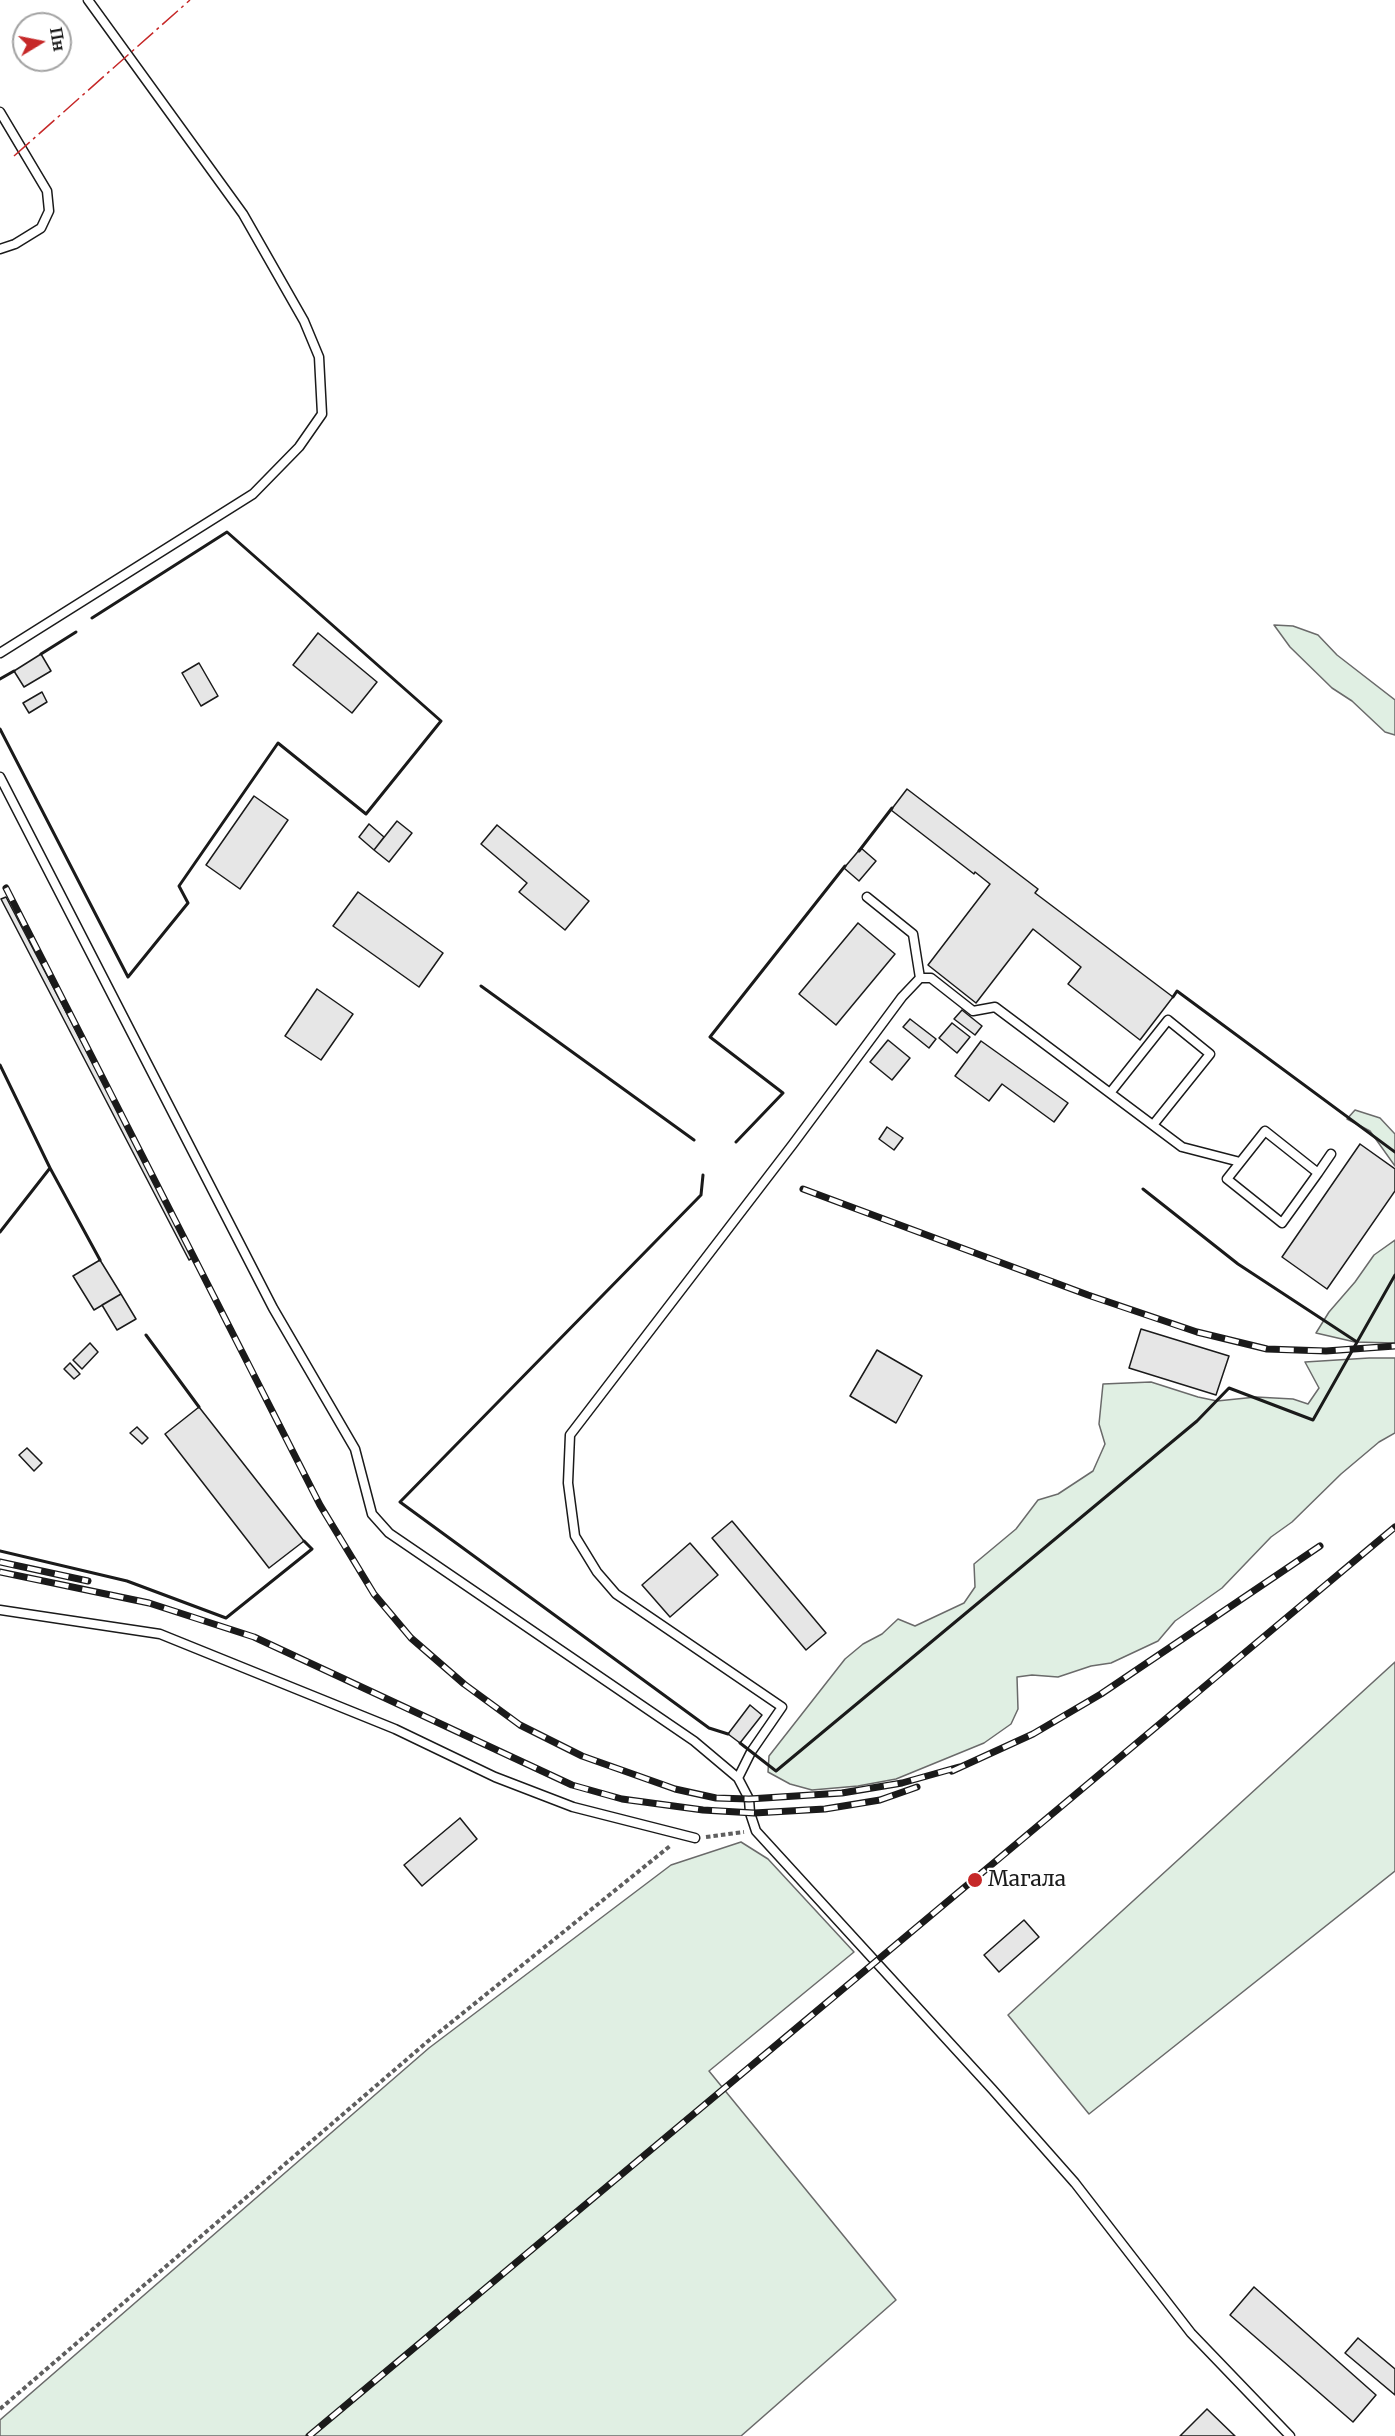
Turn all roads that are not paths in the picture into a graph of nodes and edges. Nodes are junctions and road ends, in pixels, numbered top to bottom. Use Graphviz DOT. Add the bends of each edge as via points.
graph roads {
  1 [pos="88,0"];
  2 [pos="0,112"];
  3 [pos="0,249"];
  4 [pos="0,653"];
  5 [pos="0,777"];
  6 [pos="867,897"];
  7 [pos="920,978"];
  8 [pos="1110,1093"];
  9 [pos="1153,1125"];
  10 [pos="1331,1154"];
  11 [pos="1240,1162"];
  12 [pos="1318,1173"];
  13 [pos="0,1610"];
  14 [pos="738,1778"];
  15 [pos="695,1838"];
  16 [pos="1290,2436"];
  1 -- 4 [label="lane" via="243,214 304,321 319,357 322,414 300,447 253,494"];
  2 -- 3 [label="lane" via="47,191 49,211 41,228"];
  5 -- 14 [label="lane" via="273,1308 355,1449 372,1514 389,1533 694,1741"];
  6 -- 7 [label="lane" via="913,934"];
  7 -- 8 [label="lane" via="931,978 973,1011 995,1006"];
  7 -- 14 [label="lane" via="570,1436 568,1483 575,1536 597,1572 616,1594 782,1707"];
  8 -- 9 [label="lane"];
  8 -- 9 [label="lane" via="1168,1020 1210,1054"];
  9 -- 11 [label="lane" via="1182,1147"];
  10 -- 12 [label="lane"];
  11 -- 12 [label="lane" via="1265,1131"];
  11 -- 12 [label="lane" via="1227,1179 1282,1223"];
  13 -- 15 [label="lane" via="160,1634 395,1729 495,1777 563,1803"];
  14 -- 16 [label="lane" via="749,1799 756,1831 992,2089 1075,2184 1191,2333"];
}
